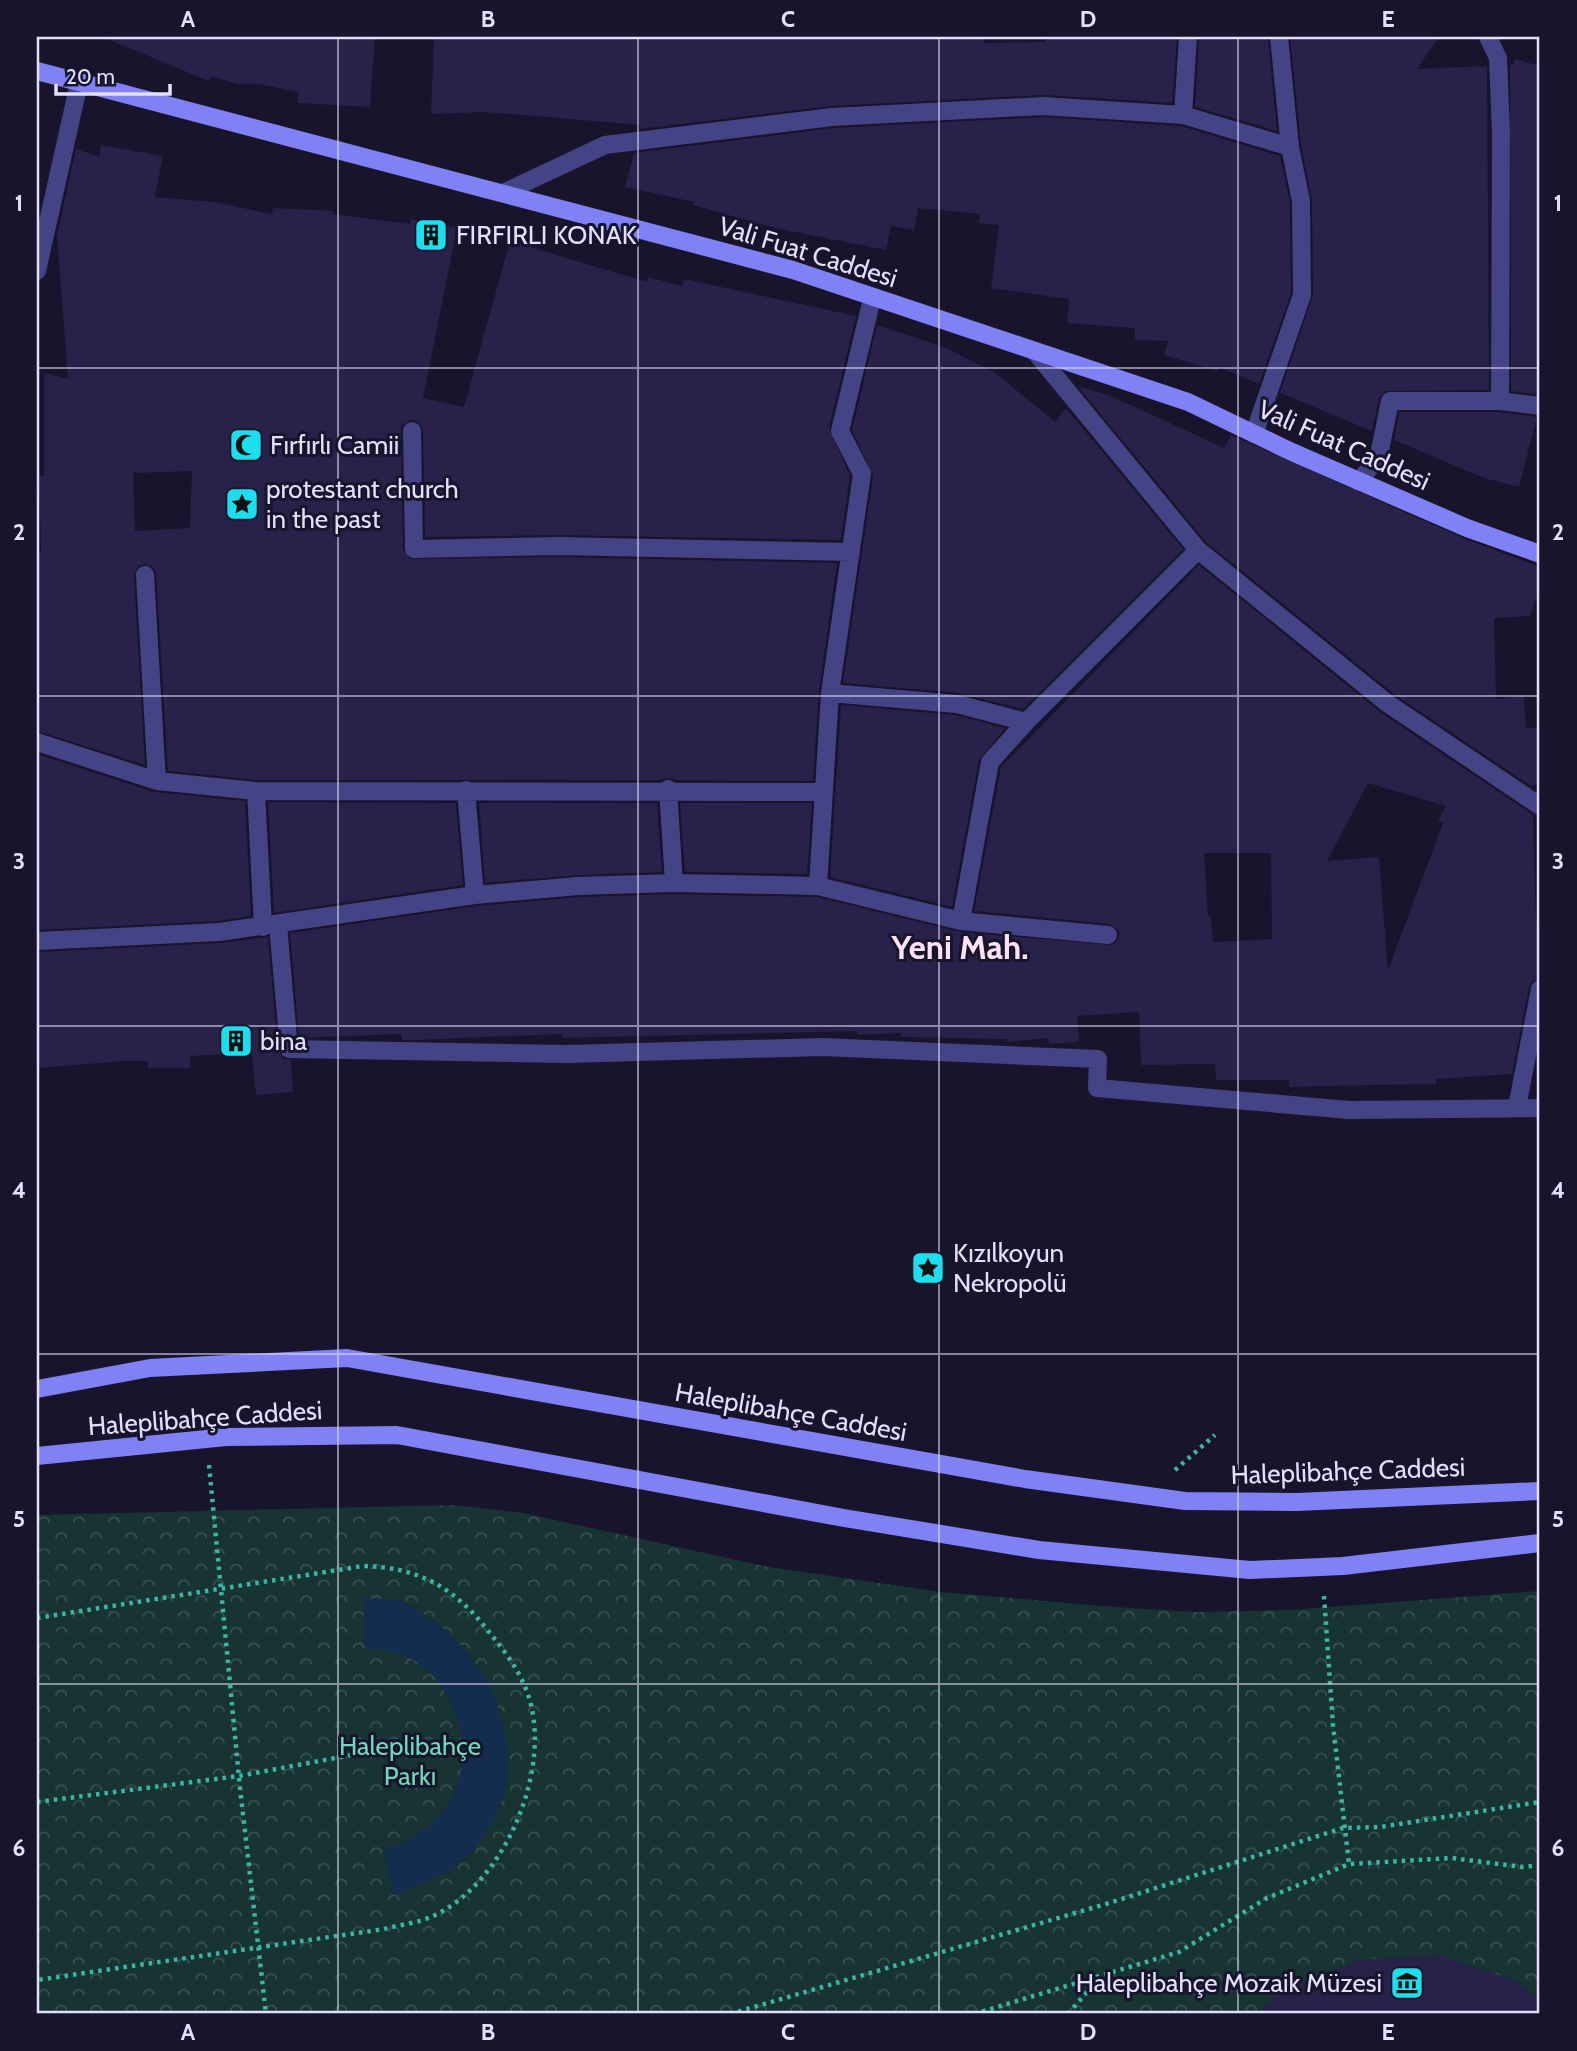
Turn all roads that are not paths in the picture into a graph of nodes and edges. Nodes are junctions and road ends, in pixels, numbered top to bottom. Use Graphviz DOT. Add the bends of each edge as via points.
graph roads {
  1 [pos="1188,37"];
  2 [pos="1279,37"];
  3 [pos="1488,37"];
  4 [pos="37,71"];
  5 [pos="79,83"];
  6 [pos="1183,116"];
  7 [pos="1290,147"];
  8 [pos="503,193"];
  9 [pos="37,271"];
  10 [pos="872,299"];
  11 [pos="1036,352"];
  12 [pos="1500,401"];
  13 [pos="1540,406"];
  14 [pos="412,431"];
  15 [pos="1254,434"];
  16 [pos="1359,482"];
  17 [pos="1198,550"];
  18 [pos="851,552"];
  19 [pos="1540,554"];
  20 [pos="145,575"];
  21 [pos="830,693"];
  22 [pos="1026,722"];
  23 [pos="37,742"];
  24 [pos="158,781"];
  25 [pos="668,789"];
  26 [pos="466,790"];
  27 [pos="256,791"];
  28 [pos="824,792"];
  29 [pos="1540,806"];
  30 [pos="674,883"];
  31 [pos="818,886"];
  32 [pos="475,895"];
  33 [pos="961,921"];
  34 [pos="270,926"];
  35 [pos="1108,935"];
  36 [pos="37,941"];
  37 [pos="1540,989"];
  38 [pos="1517,1107"];
  39 [pos="1540,1108"];
  40 [pos="37,1389"];
  41 [pos="37,1456"];
  42 [pos="1540,1491"];
  43 [pos="1540,1543"];
  1 -- 6 [label="street"];
  2 -- 7 [label="street"];
  3 -- 12 [label="street" via="1498,58"];
  4 -- 5 [label="main road, Vali Fuat Caddesi"];
  5 -- 8 [label="main road, Vali Fuat Caddesi"];
  5 -- 9 [label="street"];
  6 -- 7 [label="street"];
  6 -- 8 [label="street" via="1044,106 832,117 605,145"];
  7 -- 15 [label="street" via="1301,201 1302,295"];
  8 -- 10 [label="main road, Vali Fuat Caddesi" via="793,270"];
  10 -- 11 [label="main road, Vali Fuat Caddesi"];
  10 -- 18 [label="street" via="840,431 862,474"];
  11 -- 15 [label="main road, Vali Fuat Caddesi" via="1188,402"];
  11 -- 17 [label="street"];
  12 -- 13 [label="street"];
  12 -- 16 [label="street" via="1391,401 1379,455"];
  14 -- 18 [label="street" via="414,549 557,546"];
  15 -- 16 [label="main road, Vali Fuat Caddesi"];
  16 -- 19 [label="main road, Vali Fuat Caddesi"];
  17 -- 22 [label="street"];
  17 -- 29 [label="street" via="1387,703"];
  18 -- 21 [label="street"];
  20 -- 24 [label="street"];
  21 -- 22 [label="street" via="957,704"];
  21 -- 28 [label="street"];
  22 -- 33 [label="street" via="990,762"];
  23 -- 24 [label="street"];
  24 -- 27 [label="street"];
  25 -- 26 [label="street"];
  25 -- 28 [label="street"];
  25 -- 30 [label="street"];
  26 -- 27 [label="street"];
  26 -- 32 [label="street"];
  27 -- 34 [label="street"];
  28 -- 31 [label="street"];
  30 -- 31 [label="street"];
  30 -- 32 [label="street"];
  31 -- 33 [label="street"];
  32 -- 34 [label="street"];
  33 -- 35 [label="street"];
  34 -- 36 [label="street"];
  34 -- 38 [label="street" via="289,1049 567,1054 823,1047 1098,1059 1097,1088 1349,1110"];
  37 -- 38 [label="street"];
  38 -- 39 [label="street"];
  40 -- 42 [label="main road, Haleplibahçe Caddesi" via="150,1368 348,1358 1011,1476 1185,1501 1297,1502"];
  41 -- 43 [label="main road, Haleplibahçe Caddesi" via="206,1440 397,1435 1039,1550 1250,1570 1322,1567"];
}
